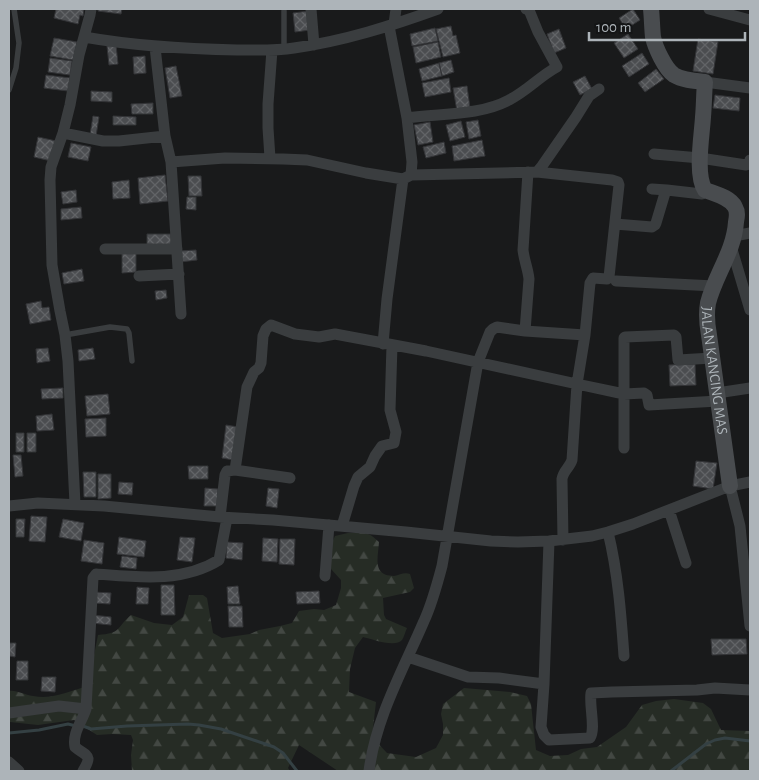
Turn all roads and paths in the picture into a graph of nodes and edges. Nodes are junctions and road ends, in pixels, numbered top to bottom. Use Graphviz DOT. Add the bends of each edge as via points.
graph roads {
  1 [pos="14,9"];
  2 [pos="91,9"];
  3 [pos="311,9"];
  4 [pos="396,9"];
  5 [pos="438,9"];
  6 [pos="526,9"];
  7 [pos="652,9"];
  8 [pos="709,9"];
  9 [pos="284,11"];
  10 [pos="750,20"];
  11 [pos="392,25"];
  12 [pos="84,37"];
  13 [pos="314,44"];
  14 [pos="155,47"];
  15 [pos="278,50"];
  16 [pos="705,82"];
  17 [pos="750,88"];
  18 [pos="599,89"];
  19 [pos="9,90"];
  20 [pos="407,118"];
  21 [pos="63,133"];
  22 [pos="165,136"];
  23 [pos="654,154"];
  24 [pos="270,158"];
  25 [pos="700,158"];
  26 [pos="750,160"];
  27 [pos="171,162"];
  28 [pos="532,172"];
  29 [pos="407,177"];
  30 [pos="652,189"];
  31 [pos="667,190"];
  32 [pos="705,190"];
  33 [pos="615,224"];
  34 [pos="750,233"];
  35 [pos="732,241"];
  36 [pos="105,249"];
  37 [pos="177,249"];
  38 [pos="178,274"];
  39 [pos="139,276"];
  40 [pos="616,281"];
  41 [pos="714,286"];
  42 [pos="750,310"];
  43 [pos="181,314"];
  44 [pos="525,331"];
  45 [pos="66,335"];
  46 [pos="585,336"];
  47 [pos="388,344"];
  48 [pos="712,358"];
  49 [pos="132,361"];
  50 [pos="478,362"];
  51 [pos="577,384"];
  52 [pos="750,388"];
  53 [pos="624,394"];
  54 [pos="718,397"];
  55 [pos="624,448"];
  56 [pos="234,470"];
  57 [pos="290,478"];
  58 [pos="750,482"];
  59 [pos="730,486"];
  60 [pos="74,504"];
  61 [pos="9,506"];
  62 [pos="669,510"];
  63 [pos="224,517"];
  64 [pos="329,525"];
  65 [pos="342,526"];
  66 [pos="608,532"];
  67 [pos="446,537"];
  68 [pos="563,540"];
  69 [pos="549,541"];
  70 [pos="686,564"];
  71 [pos="325,576"];
  72 [pos="750,626"];
  73 [pos="624,656"];
  74 [pos="408,657"];
  75 [pos="544,684"];
  76 [pos="750,690"];
  77 [pos="9,713"];
  78 [pos="84,714"];
  79 [pos="9,762"];
  80 [pos="19,771"];
  81 [pos="83,771"];
  82 [pos="369,771"];
  1 -- 19 [label="lane" via="19,43"];
  2 -- 12 [label="street"];
  3 -- 13 [label="street"];
  4 -- 11 [label="street"];
  5 -- 11 [label="street"];
  6 -- 20 [label="street" via="557,67 498,105 468,112"];
  7 -- 16 [label="street" via="655,42 668,69 680,78"];
  8 -- 10 [label="street"];
  9 -- 15 [label="lane"];
  11 -- 13 [label="street"];
  11 -- 20 [label="street"];
  12 -- 14 [label="street"];
  12 -- 21 [label="street"];
  13 -- 15 [label="street"];
  14 -- 15 [label="street"];
  14 -- 22 [label="street"];
  15 -- 24 [label="street" via="268,104"];
  16 -- 17 [label="street"];
  16 -- 25 [label="street"];
  18 -- 28 [label="street" via="589,96 542,166"];
  20 -- 29 [label="street" via="412,162"];
  21 -- 22 [label="street" via="103,141"];
  21 -- 45 [label="street" via="52,167 50,208 52,265"];
  22 -- 27 [label="street"];
  23 -- 25 [label="street"];
  24 -- 27 [label="street"];
  24 -- 29 [label="street" via="307,160 366,173"];
  25 -- 26 [label="street" via="746,165"];
  25 -- 32 [label="street" via="701,181"];
  27 -- 37 [label="street"];
  28 -- 29 [label="street"];
  28 -- 33 [label="street" via="616,180 619,186"];
  28 -- 44 [label="street" via="523,250 529,280"];
  29 -- 47 [label="street" via="387,299"];
  30 -- 31 [label="street"];
  31 -- 32 [label="street" via="702,194"];
  31 -- 33 [label="street" via="655,226"];
  32 -- 35 [label="street, JALAN KANCING MAS" via="735,206 736,228"];
  33 -- 46 [label="street" via="608,279 593,278 590,283"];
  34 -- 35 [label="street"];
  35 -- 41 [label="street, JALAN KANCING MAS"];
  35 -- 42 [label="street"];
  36 -- 37 [label="street"];
  37 -- 38 [label="street"];
  38 -- 39 [label="street"];
  38 -- 43 [label="street"];
  40 -- 41 [label="street"];
  41 -- 48 [label="street, JALAN KANCING MAS" via="707,313"];
  44 -- 46 [label="street"];
  44 -- 50 [label="street" via="493,328"];
  45 -- 49 [label="lane" via="110,326 127,329"];
  45 -- 60 [label="street"];
  46 -- 51 [label="street"];
  47 -- 50 [label="street"];
  47 -- 56 [label="street" via="335,334 319,337 295,334 272,325 266,329 261,362 247,388"];
  47 -- 65 [label="street" via="390,410 396,432 394,444 382,446 370,467 358,477"];
  48 -- 53 [label="street" via="678,360 674,335 626,336"];
  48 -- 54 [label="street, JALAN KANCING MAS"];
  50 -- 51 [label="street"];
  50 -- 67 [label="street"];
  51 -- 53 [label="street"];
  51 -- 68 [label="street" via="572,460 562,474"];
  52 -- 54 [label="street"];
  53 -- 54 [label="street" via="645,393 649,405"];
  53 -- 55 [label="street"];
  54 -- 59 [label="street, JALAN KANCING MAS"];
  56 -- 57 [label="street"];
  56 -- 63 [label="street" via="225,474"];
  58 -- 59 [label="street"];
  59 -- 62 [label="street"];
  59 -- 72 [label="street" via="740,526"];
  60 -- 61 [label="street"];
  60 -- 63 [label="street"];
  62 -- 66 [label="street"];
  62 -- 70 [label="street"];
  63 -- 64 [label="street"];
  63 -- 78 [label="street" via="219,560 203,568 170,577 96,574 93,578"];
  64 -- 65 [label="street"];
  64 -- 71 [label="street"];
  65 -- 67 [label="street"];
  66 -- 68 [label="street"];
  66 -- 73 [label="street" via="614,554"];
  67 -- 69 [label="street"];
  67 -- 74 [label="street" via="438,581"];
  68 -- 69 [label="street"];
  69 -- 75 [label="street"];
  74 -- 75 [label="street" via="468,677"];
  74 -- 82 [label="street" via="383,715"];
  75 -- 76 [label="street" via="541,727 549,740 590,738 593,734 591,694 715,688"];
  77 -- 78 [label="street" via="59,706"];
  78 -- 81 [label="street" via="74,742 75,747 88,758"];
  79 -- 80 [label="street"];
}
